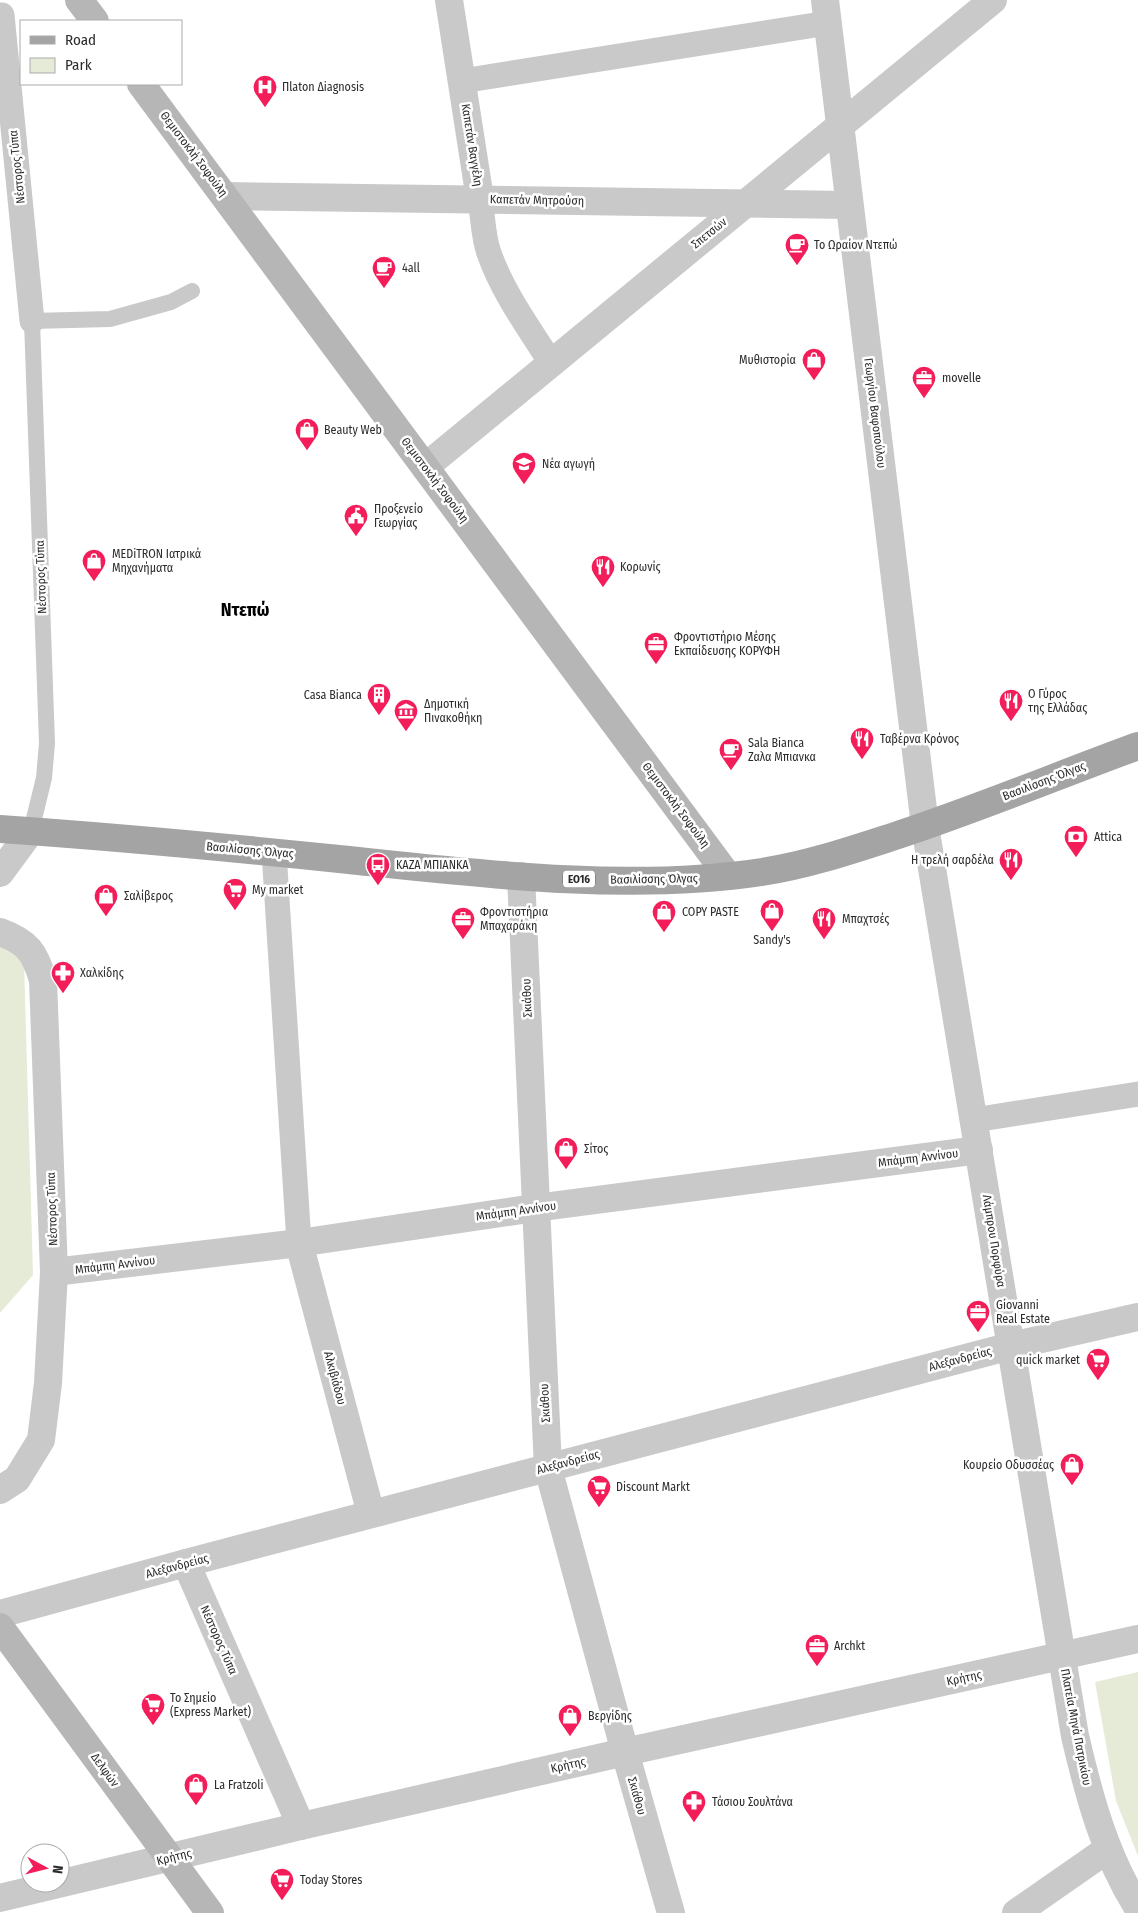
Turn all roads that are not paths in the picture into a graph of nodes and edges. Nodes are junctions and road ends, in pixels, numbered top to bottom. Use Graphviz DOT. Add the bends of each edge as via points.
graph roads {
  1 [pos="79,0"];
  2 [pos="449,0"];
  3 [pos="993,0"];
  4 [pos="827,12"];
  5 [pos="0,15"];
  6 [pos="94,20"];
  7 [pos="462,81"];
  8 [pos="142,85"];
  9 [pos="840,126"];
  10 [pos="224,196"];
  11 [pos="480,200"];
  12 [pos="746,203"];
  13 [pos="849,205"];
  14 [pos="192,291"];
  15 [pos="32,321"];
  16 [pos="551,363"];
  17 [pos="425,467"];
  18 [pos="1138,746"];
  19 [pos="926,826"];
  20 [pos="0,829"];
  21 [pos="32,831"];
  22 [pos="274,852"];
  23 [pos="0,874"];
  24 [pos="522,876"];
  25 [pos="728,876"];
  26 [pos="0,932"];
  27 [pos="1138,1094"];
  28 [pos="974,1120"];
  29 [pos="979,1150"];
  30 [pos="535,1208"];
  31 [pos="299,1243"];
  32 [pos="54,1272"];
  33 [pos="1138,1317"];
  34 [pos="1011,1346"];
  35 [pos="548,1468"];
  36 [pos="0,1490"];
  37 [pos="371,1514"];
  38 [pos="186,1563"];
  39 [pos="0,1614"];
  40 [pos="0,1627"];
  41 [pos="1138,1639"];
  42 [pos="1063,1656"];
  43 [pos="625,1752"];
  44 [pos="301,1826"];
  45 [pos="1108,1849"];
  46 [pos="170,1858"];
  47 [pos="0,1898"];
  48 [pos="1138,1908"];
  49 [pos="210,1913"];
  50 [pos="671,1913"];
  51 [pos="1016,1913"];
  1 -- 6 [label="main road"];
  2 -- 7 [label="street, Καπετάν Βαγγέλη"];
  3 -- 9 [label="street, Σπετσών"];
  4 -- 7 [label="street"];
  4 -- 9 [label="street, Γεωργίου Βαφοπούλου"];
  5 -- 15 [label="street, Νέστορος Τύπα"];
  7 -- 11 [label="street, Καπετάν Βαγγέλη"];
  8 -- 10 [label="main road, Θεμιστοκλή Σοφούλη"];
  9 -- 12 [label="street, Σπετσών"];
  9 -- 13 [label="street, Γεωργίου Βαφοπούλου"];
  10 -- 11 [label="street, Καπετάν Μητρούση"];
  10 -- 17 [label="main road, Θεμιστοκλή Σοφούλη"];
  11 -- 12 [label="street, Καπετάν Μητρούση"];
  11 -- 16 [label="street, Καπετάν Βαγγέλη" via="488,251 494,266 504,288"];
  12 -- 13 [label="street, Καπετάν Μητρούση"];
  12 -- 16 [label="street, Σπετσών"];
  13 -- 19 [label="street, Γεωργίου Βαφοπούλου"];
  14 -- 15 [label="lane" via="171,302 110,319"];
  15 -- 21 [label="lane, Νέστορος Τύπα" via="47,743 44,778"];
  16 -- 17 [label="street, Σπετσών"];
  17 -- 25 [label="main road, Θεμιστοκλή Σοφούλη"];
  18 -- 19 [label="main road, Βασιλίσσης Όλγας / ΕΟ16"];
  19 -- 25 [label="main road, Βασιλίσσης Όλγας / ΕΟ16" via="822,860"];
  19 -- 28 [label="street, Λάμπρου Πορφύρα"];
  20 -- 21 [label="main road, Βασιλίσσης Όλγας / ΕΟ16"];
  21 -- 22 [label="main road, Βασιλίσσης Όλγας / ΕΟ16"];
  21 -- 23 [label="street"];
  22 -- 24 [label="main road, Βασιλίσσης Όλγας / ΕΟ16"];
  22 -- 31 [label="street"];
  24 -- 25 [label="main road, Βασιλίσσης Όλγας / ΕΟ16" via="624,880"];
  24 -- 30 [label="street, Σκιάθου"];
  26 -- 32 [label="street, Νέστορος Τύπα" via="26,945 35,957 43,980"];
  27 -- 28 [label="street"];
  28 -- 29 [label="street, Λάμπρου Πορφύρα"];
  29 -- 30 [label="street, Μπάμπη Αννίνου"];
  29 -- 34 [label="street, Λάμπρου Πορφύρα"];
  30 -- 31 [label="street, Μπάμπη Αννίνου"];
  30 -- 35 [label="street, Σκιάθου"];
  31 -- 32 [label="street, Μπάμπη Αννίνου"];
  31 -- 37 [label="street, Αλκιβιάδου"];
  32 -- 36 [label="street, Νέστορος Τύπα" via="48,1383 41,1440 17,1478"];
  33 -- 34 [label="street, Αλεξανδρείας"];
  34 -- 35 [label="street, Αλεξανδρείας"];
  34 -- 42 [label="street, Λάμπρου Πορφύρα"];
  35 -- 37 [label="street, Αλεξανδρείας"];
  35 -- 43 [label="street, Σκιάθου"];
  37 -- 38 [label="street, Αλεξανδρείας"];
  38 -- 39 [label="street, Αλεξανδρείας"];
  38 -- 44 [label="street, Νέστορος Τύπα"];
  40 -- 46 [label="main road, Δελφών"];
  41 -- 42 [label="street, Κρήτης"];
  42 -- 43 [label="street, Κρήτης"];
  42 -- 45 [label="street, Πλατεία Μηνά Πατρικίου" via="1085,1780"];
  43 -- 44 [label="street, Κρήτης"];
  43 -- 50 [label="street, Σκιάθου"];
  44 -- 46 [label="street, Κρήτης"];
  45 -- 48 [label="street, Πλατεία Μηνά Πατρικίου" via="1126,1890"];
  45 -- 51 [label="street"];
  46 -- 47 [label="street, Κρήτης"];
  46 -- 49 [label="main road, Δελφών"];
}
